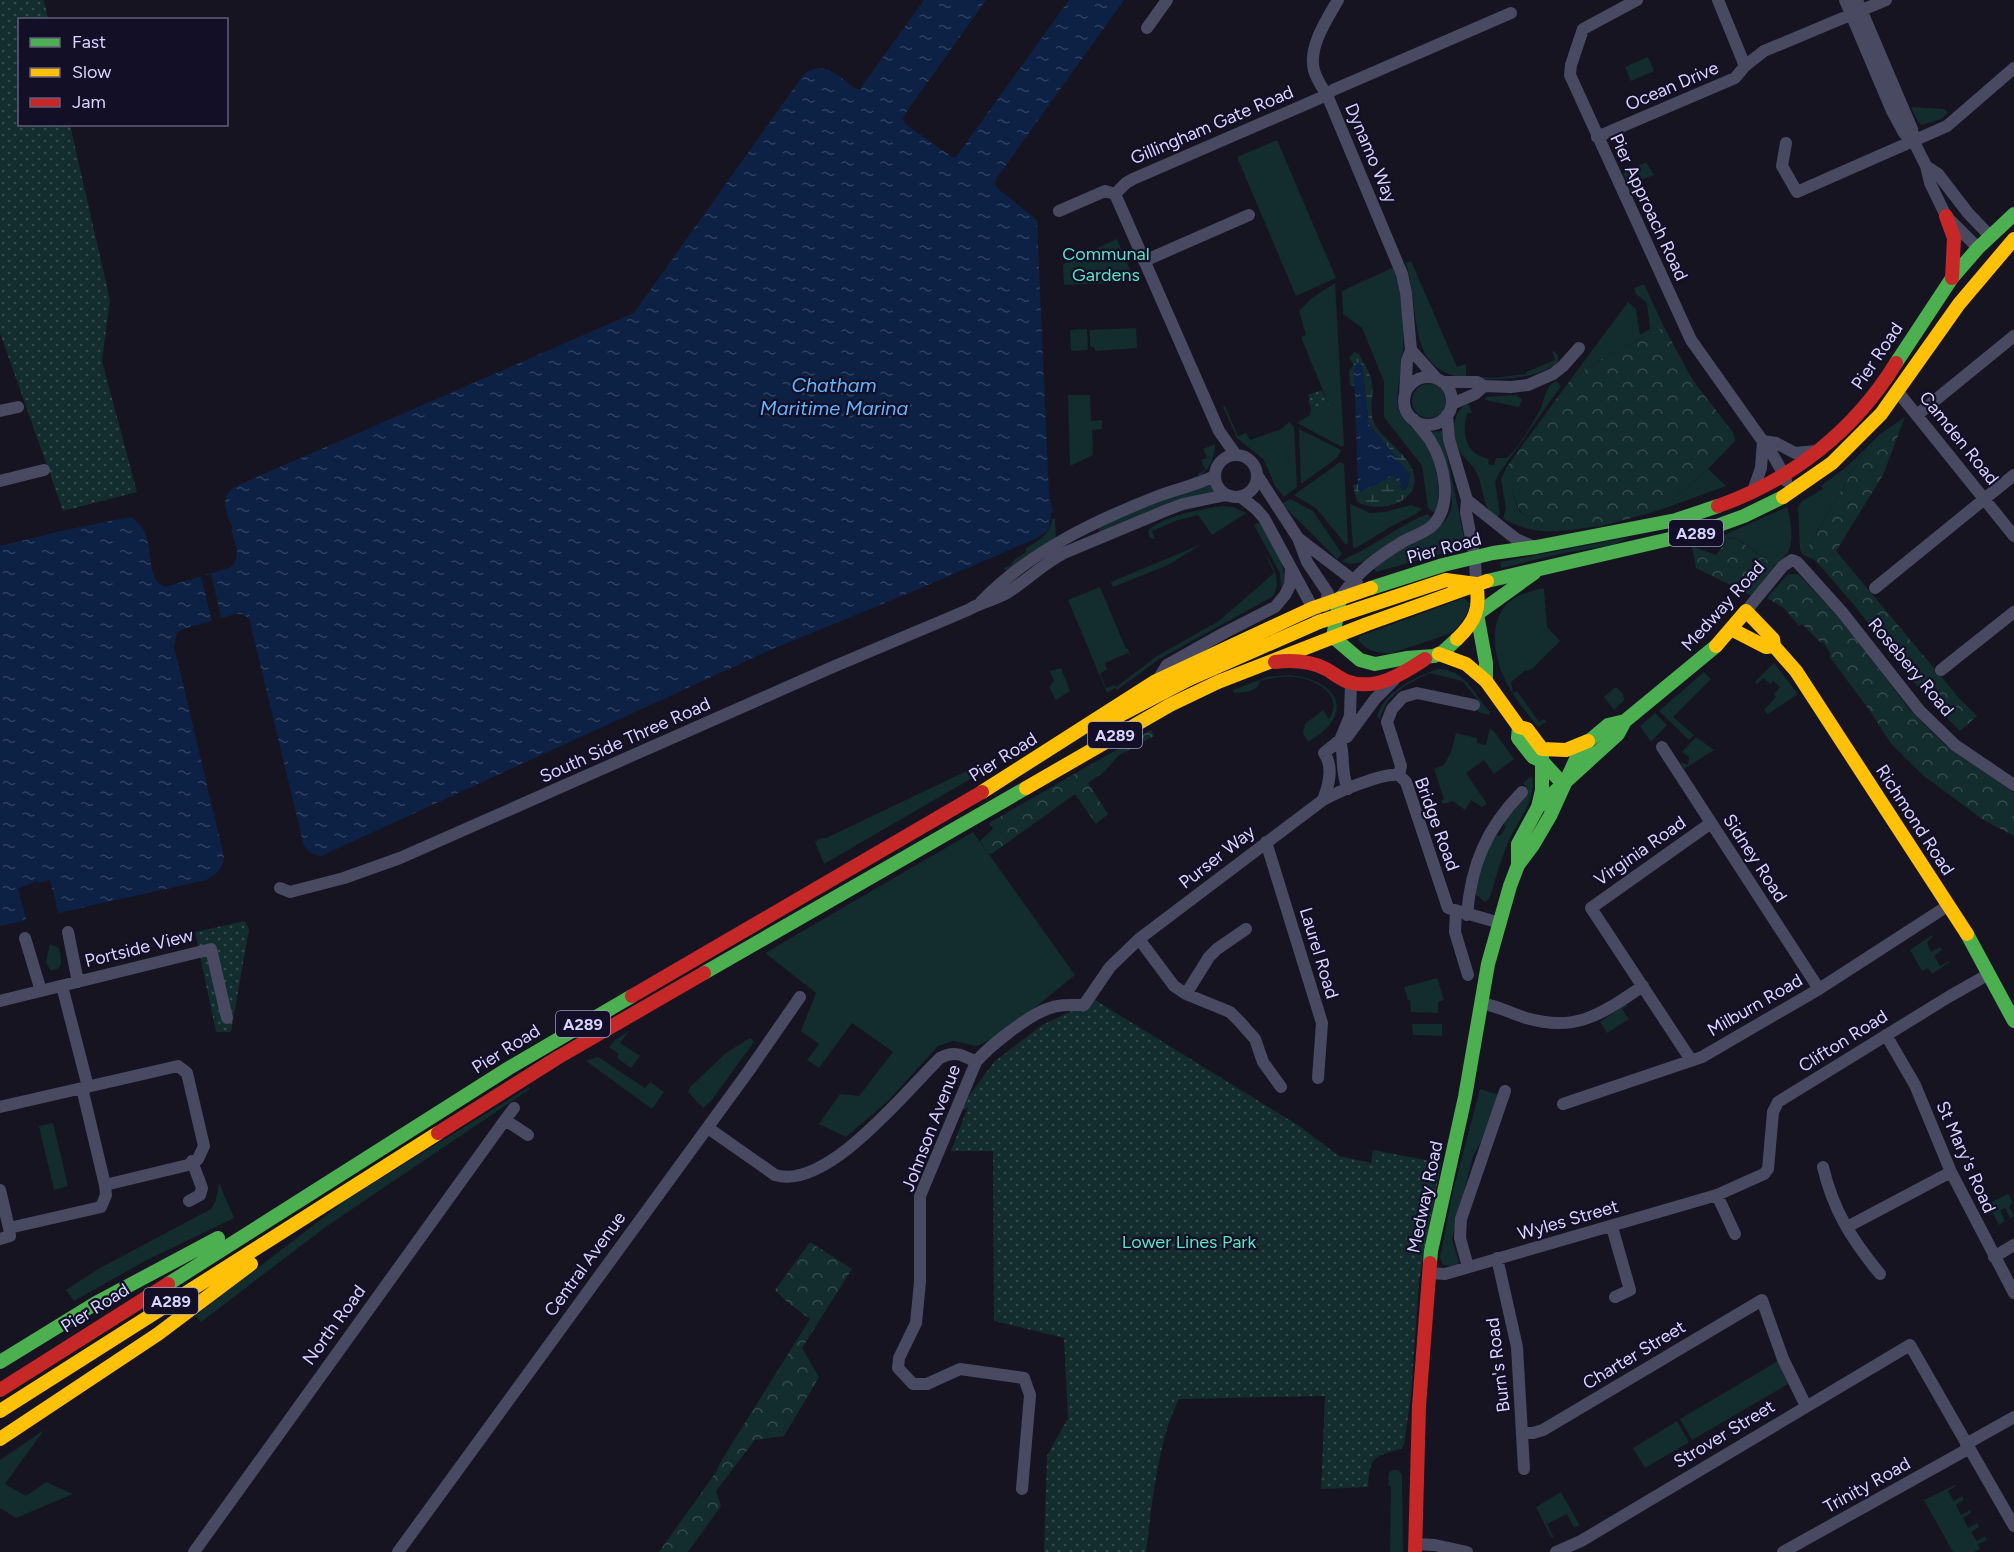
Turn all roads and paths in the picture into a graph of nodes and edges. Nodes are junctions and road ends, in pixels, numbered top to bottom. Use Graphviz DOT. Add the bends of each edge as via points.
graph roads {
  1 [pos="1167,0"];
  2 [pos="1338,0"];
  3 [pos="1637,0"];
  4 [pos="1718,0"];
  5 [pos="1845,0"];
  6 [pos="1886,0"];
  7 [pos="1856,8"];
  8 [pos="1511,13"];
  9 [pos="1147,28"];
  10 [pos="1745,66"];
  11 [pos="2014,68"];
  12 [pos="1327,95"];
  13 [pos="1597,137"];
  14 [pos="1914,142"];
  15 [pos="1786,143"];
  16 [pos="1926,166"];
  17 [pos="1115,194"];
  18 [pos="1059,212"];
  19 [pos="2014,214"];
  20 [pos="1249,215"];
  21 [pos="1947,216"];
  22 [pos="1990,236"];
  23 [pos="2014,239"];
  24 [pos="1978,248"];
  25 [pos="1998,255"];
  26 [pos="1144,261"];
  27 [pos="1952,278"];
  28 [pos="2014,336"];
  29 [pos="1579,348"];
  30 [pos="1411,350"];
  31 [pos="1440,380"];
  32 [pos="1484,386"];
  33 [pos="1898,392"];
  34 [pos="1405,395"];
  35 [pos="18,407"];
  36 [pos="1449,409"];
  37 [pos="0,411"];
  38 [pos="1917,415"];
  39 [pos="1413,419"];
  40 [pos="1219,431"];
  41 [pos="1763,441"];
  42 [pos="1819,450"];
  43 [pos="1236,455"];
  44 [pos="1221,461"];
  45 [pos="44,470"];
  46 [pos="1257,475"];
  47 [pos="1784,475"];
  48 [pos="2014,475"];
  49 [pos="1215,476"];
  50 [pos="0,481"];
  51 [pos="1753,491"];
  52 [pos="1226,495"];
  53 [pos="1241,497"];
  54 [pos="1782,498"];
  55 [pos="1984,499"];
  56 [pos="1467,500"];
  57 [pos="1084,528"];
  58 [pos="2014,536"];
  59 [pos="1298,538"];
  60 [pos="1089,542"];
  61 [pos="1536,547"];
  62 [pos="1475,559"];
  63 [pos="1792,560"];
  64 [pos="1291,569"];
  65 [pos="1538,570"];
  66 [pos="1352,579"];
  67 [pos="1476,584"];
  68 [pos="1875,588"];
  69 [pos="1366,589"];
  70 [pos="1399,595"];
  71 [pos="1340,598"];
  72 [pos="980,603"];
  73 [pos="1319,611"];
  74 [pos="1746,611"];
  75 [pos="2014,612"];
  76 [pos="1477,614"];
  77 [pos="1335,616"];
  78 [pos="1731,628"];
  79 [pos="1333,637"];
  80 [pos="1315,645"];
  81 [pos="1774,646"];
  82 [pos="1433,656"];
  83 [pos="1272,662"];
  84 [pos="1941,670"];
  85 [pos="1400,675"];
  86 [pos="1156,681"];
  87 [pos="1486,681"];
  88 [pos="1351,682"];
  89 [pos="1473,705"];
  90 [pos="1625,721"];
  91 [pos="1340,740"];
  92 [pos="1589,741"];
  93 [pos="1055,747"];
  94 [pos="1662,747"];
  95 [pos="1542,755"];
  96 [pos="1399,775"];
  97 [pos="1563,784"];
  98 [pos="2014,785"];
  99 [pos="1348,789"];
  100 [pos="1522,792"];
  101 [pos="1323,800"];
  102 [pos="1538,807"];
  103 [pos="1711,823"];
  104 [pos="1266,842"];
  105 [pos="1518,865"];
  106 [pos="280,888"];
  107 [pos="1949,905"];
  108 [pos="1461,914"];
  109 [pos="1500,923"];
  110 [pos="1246,929"];
  111 [pos="68,932"];
  112 [pos="25,938"];
  113 [pos="1138,939"];
  114 [pos="1989,974"];
  115 [pos="1468,975"];
  116 [pos="78,982"];
  117 [pos="62,986"];
  118 [pos="1643,986"];
  119 [pos="1819,988"];
  120 [pos="40,991"];
  121 [pos="1186,994"];
  122 [pos="800,997"];
  123 [pos="0,1001"];
  124 [pos="1481,1003"];
  125 [pos="1084,1005"];
  126 [pos="2011,1005"];
  127 [pos="227,1018"];
  128 [pos="2014,1021"];
  129 [pos="1886,1035"];
  130 [pos="1691,1060"];
  131 [pos="976,1062"];
  132 [pos="1318,1078"];
  133 [pos="85,1087"];
  134 [pos="1281,1087"];
  135 [pos="1506,1091"];
  136 [pos="1563,1104"];
  137 [pos="0,1107"];
  138 [pos="514,1108"];
  139 [pos="505,1120"];
  140 [pos="708,1128"];
  141 [pos="528,1135"];
  142 [pos="192,1161"];
  143 [pos="1823,1167"];
  144 [pos="1951,1172"];
  145 [pos="1766,1173"];
  146 [pos="105,1185"];
  147 [pos="0,1190"];
  148 [pos="343,1193"];
  149 [pos="1717,1195"];
  150 [pos="189,1200"];
  151 [pos="261,1224"];
  152 [pos="1612,1227"];
  153 [pos="1847,1227"];
  154 [pos="9,1228"];
  155 [pos="1735,1234"];
  156 [pos="0,1239"];
  157 [pos="2014,1245"];
  158 [pos="1994,1257"];
  159 [pos="1497,1258"];
  160 [pos="1468,1267"];
  161 [pos="1428,1273"];
  162 [pos="1880,1274"];
  163 [pos="2014,1293"];
  164 [pos="1614,1297"];
  165 [pos="0,1362"];
  166 [pos="0,1390"];
  167 [pos="1806,1406"];
  168 [pos="0,1411"];
  169 [pos="2014,1417"];
  170 [pos="1523,1433"];
  171 [pos="0,1439"];
  172 [pos="1967,1446"];
  173 [pos="1524,1469"];
  174 [pos="1022,1490"];
  175 [pos="2014,1526"];
  176 [pos="1415,1548"];
  177 [pos="194,1552"];
  178 [pos="398,1552"];
  179 [pos="1467,1552"];
  180 [pos="1556,1552"];
  181 [pos="1783,1552"];
  1 -- 9 [label="street"];
  2 -- 12 [label="street" via="1313,53 1313,69"];
  3 -- 13 [label="street, Pier Approach Road" via="1583,29 1570,67 1571,78"];
  4 -- 10 [label="street"];
  5 -- 7 [label="street"];
  6 -- 7 [label="street, Ocean Drive"];
  7 -- 10 [label="street, Ocean Drive" via="1764,51"];
  7 -- 14 [label="street" via="1892,111"];
  8 -- 12 [label="street, Dynamo Way"];
  10 -- 13 [label="street, Ocean Drive" via="1735,78"];
  11 -- 14 [label="street" via="1947,126"];
  12 -- 17 [label="street, Gillingham Gate Road" via="1133,179"];
  12 -- 30 [label="street, Dynamo Way" via="1399,266 1406,293"];
  13 -- 41 [label="street, Pier Approach Road" via="1691,340"];
  14 -- 15 [label="street" via="1797,192 1782,166"];
  14 -- 16 [label="street"];
  16 -- 21 [label="street"];
  16 -- 22 [label="street" via="1938,174"];
  17 -- 18 [label="street, Gillingham Gate Road" via="1106,191"];
  17 -- 26 [label="street"];
  19 -- 22 [label="main road, Pier Road / A289"];
  20 -- 26 [label="street"];
  21 -- 24 [label="street"];
  21 -- 27 [label="main road" via="1954,238"];
  22 -- 24 [label="main road, Pier Road / A289"];
  22 -- 25 [label="main road"];
  23 -- 25 [label="main road, Pier Road / A289"];
  24 -- 25 [label="main road"];
  24 -- 27 [label="main road, Pier Road / A289"];
  25 -- 33 [label="main road, Pier Road / A289" via="1959,303"];
  26 -- 40 [label="street"];
  27 -- 42 [label="main road, Pier Road / A289" via="1888,377 1851,422"];
  28 -- 38 [label="street"];
  29 -- 32 [label="street" via="1563,366 1539,381 1511,387"];
  30 -- 31 [label="street"];
  30 -- 34 [label="street, Dynamo Way"];
  31 -- 32 [label="street" via="1477,382"];
  31 -- 34 [label="street" via="1417,380"];
  31 -- 36 [label="street" via="1450,391"];
  32 -- 36 [label="street"];
  33 -- 38 [label="street, Camden Road"];
  33 -- 54 [label="main road, Pier Road / A289" via="1855,442"];
  34 -- 39 [label="street, Dynamo Way" via="1406,408"];
  35 -- 37 [label="street"];
  36 -- 39 [label="street" via="1440,422 1421,424"];
  36 -- 56 [label="street" via="1449,439"];
  38 -- 55 [label="street, Camden Road"];
  39 -- 66 [label="street, Dynamo Way" via="1430,440 1439,462 1445,491 1442,513 1430,528 1389,551"];
  40 -- 43 [label="street"];
  40 -- 44 [label="street"];
  41 -- 42 [label="street" via="1795,453"];
  41 -- 47 [label="street, Pier Approach Road"];
  41 -- 51 [label="street" via="1761,468"];
  42 -- 47 [label="main road, Pier Road / A289"];
  43 -- 44 [label="street"];
  43 -- 46 [label="street" via="1251,461"];
  44 -- 49 [label="street"];
  45 -- 50 [label="street"];
  46 -- 53 [label="street" via="1254,487"];
  46 -- 59 [label="street"];
  47 -- 51 [label="main road, Pier Road / A289"];
  47 -- 54 [label="street"];
  48 -- 55 [label="street"];
  49 -- 52 [label="street"];
  49 -- 57 [label="street, South Side Three Road"];
  51 -- 61 [label="main road, Pier Road / A289" via="1676,520"];
  52 -- 53 [label="street"];
  52 -- 60 [label="street, South Side Three Road" via="1183,504"];
  53 -- 64 [label="street" via="1262,516"];
  54 -- 65 [label="main road, Pier Road / A289" via="1700,532"];
  55 -- 58 [label="street, Camden Road"];
  55 -- 68 [label="street"];
  56 -- 61 [label="street" via="1516,539"];
  56 -- 62 [label="street"];
  57 -- 60 [label="street"];
  57 -- 72 [label="street, South Side Three Road" via="1005,578"];
  59 -- 66 [label="street"];
  59 -- 73 [label="street" via="1307,562 1328,593"];
  60 -- 72 [label="street, South Side Three Road" via="1051,560 1000,597"];
  61 -- 62 [label="main road, Pier Road / A289"];
  62 -- 67 [label="street"];
  62 -- 69 [label="main road, Pier Road / A289"];
  63 -- 74 [label="street, Medway Road"];
  63 -- 98 [label="street, Rosebery Road" via="1842,612 1919,710 1955,745"];
  64 -- 73 [label="street"];
  64 -- 86 [label="street" via="1290,585 1275,607 1167,665"];
  65 -- 67 [label="main road, Pier Road / A289"];
  65 -- 76 [label="main road"];
  66 -- 69 [label="street"];
  66 -- 71 [label="street, Dynamo Way"];
  67 -- 70 [label="main road" via="1446,580"];
  67 -- 76 [label="main road"];
  67 -- 79 [label="main road, Pier Road / A289"];
  69 -- 70 [label="street"];
  69 -- 71 [label="main road, Pier Road / A289"];
  70 -- 77 [label="main road"];
  71 -- 73 [label="main road, Pier Road / A289"];
  71 -- 77 [label="main road"];
  72 -- 106 [label="street, South Side Three Road" via="400,858 290,892"];
  73 -- 77 [label="main road"];
  73 -- 79 [label="street"];
  73 -- 80 [label="street"];
  73 -- 86 [label="main road, Pier Road / A289"];
  73 -- 93 [label="main road"];
  74 -- 78 [label="main road, Medway Road"];
  74 -- 81 [label="main road, Richmond Road" via="1773,639"];
  75 -- 84 [label="street"];
  76 -- 82 [label="main road" via="1470,627"];
  76 -- 87 [label="main road"];
  77 -- 79 [label="main road"];
  78 -- 81 [label="main road" via="1766,647"];
  78 -- 90 [label="main road, Medway Road" via="1698,662"];
  79 -- 80 [label="main road, Pier Road / A289"];
  79 -- 82 [label="main road" via="1367,663"];
  80 -- 83 [label="main road, Pier Road / A289"];
  81 -- 107 [label="main road, Richmond Road" via="1796,672"];
  82 -- 85 [label="main road"];
  82 -- 87 [label="main road" via="1466,664"];
  83 -- 88 [label="main road" via="1318,665"];
  83 -- 148 [label="main road, Pier Road / A289" via="1194,693 1131,726 596,1035"];
  85 -- 88 [label="main road" via="1377,683"];
  85 -- 91 [label="street" via="1374,699 1347,737"];
  86 -- 93 [label="main road, Pier Road / A289"];
  87 -- 95 [label="main road" via="1518,727 1518,738 1533,757"];
  88 -- 91 [label="street" via="1350,716"];
  89 -- 96 [label="street, Bridge Road" via="1417,693 1403,697 1392,709 1388,722 1401,766"];
  90 -- 92 [label="main road, Medway Road" via="1608,725"];
  90 -- 97 [label="main road, Medway Road" via="1618,734"];
  91 -- 99 [label="street"];
  91 -- 101 [label="street" via="1324,753 1329,760 1329,782"];
  92 -- 95 [label="main road"];
  92 -- 97 [label="main road, Medway Road"];
  93 -- 151 [label="main road, Pier Road / A289" via="552,1042"];
  94 -- 103 [label="street, Sidney Road"];
  95 -- 97 [label="main road"];
  95 -- 102 [label="main road"];
  96 -- 99 [label="street, Purser Way" via="1390,774"];
  96 -- 108 [label="street, Bridge Road" via="1406,782 1448,908"];
  97 -- 102 [label="main road, Medway Road"];
  97 -- 105 [label="main road, Medway Road" via="1550,816"];
  99 -- 101 [label="street, Purser Way"];
  100 -- 108 [label="street" via="1487,836"];
  101 -- 104 [label="street, Purser Way"];
  102 -- 105 [label="main road, Medway Road" via="1518,844"];
  103 -- 118 [label="street, Virginia Road" via="1591,908"];
  103 -- 119 [label="street, Sidney Road"];
  104 -- 113 [label="street, Purser Way"];
  104 -- 132 [label="street, Laurel Road" via="1322,1023"];
  105 -- 109 [label="main road, Medway Road"];
  107 -- 114 [label="main road, Richmond Road"];
  107 -- 119 [label="street, Milburn Road"];
  108 -- 109 [label="street"];
  108 -- 115 [label="street, Bridge Road" via="1455,932"];
  109 -- 124 [label="main road, Medway Road"];
  110 -- 121 [label="street" via="1209,957"];
  111 -- 116 [label="street, Portside View"];
  112 -- 120 [label="street"];
  113 -- 121 [label="street" via="1167,979"];
  113 -- 125 [label="street, Purser Way" via="1110,967"];
  114 -- 126 [label="main road, Richmond Road"];
  114 -- 129 [label="street, Clifton Road"];
  116 -- 117 [label="street, Portside View"];
  116 -- 127 [label="street, Portside View" via="210,949"];
  117 -- 120 [label="street, Portside View"];
  117 -- 133 [label="street"];
  118 -- 124 [label="street" via="1595,1017 1562,1024"];
  118 -- 130 [label="street"];
  119 -- 130 [label="street, Milburn Road"];
  120 -- 123 [label="street, Portside View"];
  121 -- 134 [label="street" via="1230,1012 1255,1039 1263,1062"];
  122 -- 140 [label="street, Central Avenue"];
  124 -- 161 [label="main road, Medway Road"];
  125 -- 131 [label="street, Johnson Avenue" via="1046,1009 989,1048"];
  126 -- 128 [label="main road, Richmond Road"];
  129 -- 144 [label="street, St Mary's Road" via="1915,1085"];
  129 -- 145 [label="street, Clifton Road" via="1777,1104"];
  130 -- 136 [label="street, Milburn Road"];
  131 -- 140 [label="street" via="956,1053 940,1058 861,1138 801,1176 775,1175"];
  131 -- 174 [label="street, Johnson Avenue" via="920,1196 916,1323 898,1368 913,1384 927,1384 960,1369 1024,1378 1030,1395"];
  133 -- 137 [label="street"];
  133 -- 142 [label="street" via="177,1066 187,1073 204,1146 198,1159"];
  133 -- 146 [label="street"];
  135 -- 160 [label="street" via="1461,1219 1460,1239"];
  138 -- 139 [label="street, North Road"];
  139 -- 141 [label="street"];
  139 -- 177 [label="street, North Road"];
  140 -- 178 [label="street, Central Avenue"];
  142 -- 146 [label="street"];
  142 -- 150 [label="street" via="202,1188 200,1195"];
  143 -- 153 [label="street" via="1833,1203"];
  144 -- 153 [label="street"];
  144 -- 158 [label="street, St Mary's Road"];
  145 -- 149 [label="street, Wyles Street"];
  146 -- 154 [label="street" via="101,1207"];
  147 -- 154 [label="street"];
  148 -- 168 [label="main road, Pier Road / A289"];
  148 -- 171 [label="main road" via="158,1334"];
  149 -- 152 [label="street, Wyles Street"];
  149 -- 155 [label="street"];
  151 -- 165 [label="main road" via="230,1232 160,1268"];
  151 -- 166 [label="main road, Pier Road / A289"];
  152 -- 159 [label="street, Wyles Street"];
  152 -- 164 [label="street" via="1630,1290"];
  153 -- 162 [label="street"];
  154 -- 156 [label="street" via="10,1236"];
  157 -- 158 [label="street"];
  158 -- 163 [label="street, St Mary's Road"];
  159 -- 160 [label="street, Wyles Street"];
  159 -- 170 [label="street, Burn's Road" via="1517,1347"];
  160 -- 161 [label="street, Wyles Street" via="1443,1274"];
  161 -- 176 [label="main road, Medway Road"];
  167 -- 170 [label="street, Charter Street" via="1782,1358 1762,1300 1543,1430"];
  167 -- 172 [label="street, Strover Street" via="1910,1345"];
  167 -- 180 [label="street, Strover Street" via="1581,1541"];
  169 -- 172 [label="street, Trinity Road"];
  170 -- 173 [label="street, Burn's Road"];
  172 -- 175 [label="street"];
  172 -- 181 [label="street, Trinity Road"];
  176 -- 179 [label="street" via="1435,1545"];
}
